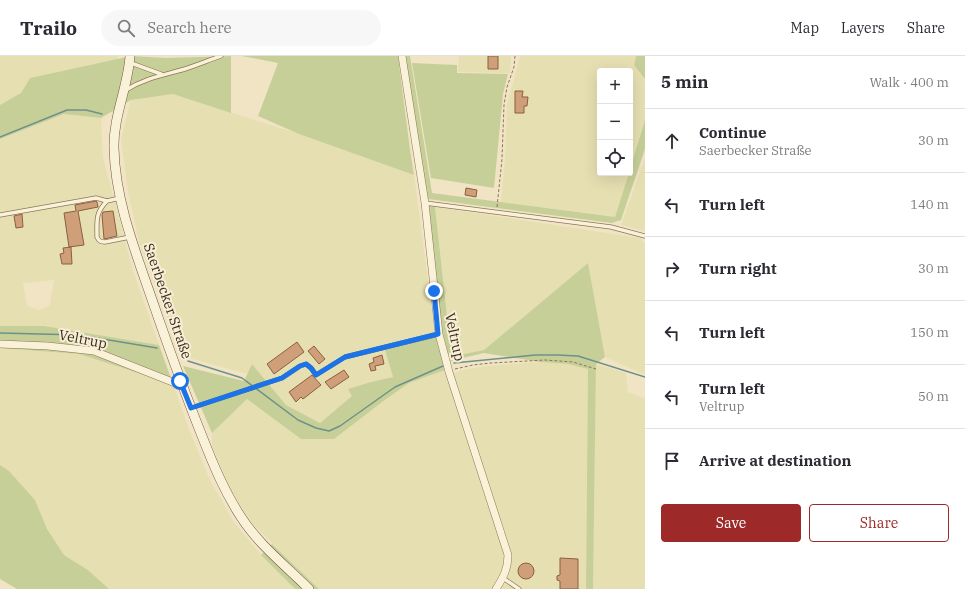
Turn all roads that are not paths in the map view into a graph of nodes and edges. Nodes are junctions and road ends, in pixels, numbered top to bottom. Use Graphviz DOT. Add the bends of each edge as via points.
graph roads {
  1 [pos="222,56"];
  2 [pos="402,56"];
  3 [pos="129,59"];
  4 [pos="162,74"];
  5 [pos="124,92"];
  6 [pos="121,198"];
  7 [pos="107,201"];
  8 [pos="425,203"];
  9 [pos="0,215"];
  10 [pos="645,236"];
  11 [pos="131,237"];
  12 [pos="438,334"];
  13 [pos="0,344"];
  14 [pos="180,381"];
  15 [pos="191,408"];
  16 [pos="503,578"];
  17 [pos="310,589"];
  18 [pos="496,589"];
  19 [pos="519,589"];
  1 -- 4 [label="lane"];
  2 -- 8 [label="street, Veltrup"];
  3 -- 4 [label="lane"];
  3 -- 5 [label="main road, Saerbecker Straße"];
  4 -- 5 [label="lane" via="135,84"];
  5 -- 6 [label="main road, Saerbecker Straße" via="114,142"];
  6 -- 7 [label="lane"];
  6 -- 11 [label="main road, Saerbecker Straße"];
  7 -- 9 [label="lane" via="96,198"];
  7 -- 11 [label="lane" via="101,206 98,214 98,240 105,242"];
  8 -- 10 [label="lane" via="611,227"];
  8 -- 12 [label="street, Veltrup"];
  11 -- 14 [label="main road, Saerbecker Straße"];
  12 -- 15 [label="lane" via="345,357 316,375 306,364 282,378"];
  12 -- 16 [label="street, Veltrup" via="507,547 508,562"];
  13 -- 14 [label="street, Veltrup" via="94,351 175,383"];
  14 -- 15 [label="main road, Saerbecker Straße"];
  15 -- 17 [label="main road, Saerbecker Straße" via="216,470 242,518 259,540"];
  16 -- 18 [label="street, Veltrup"];
  16 -- 19 [label="lane"];
}
